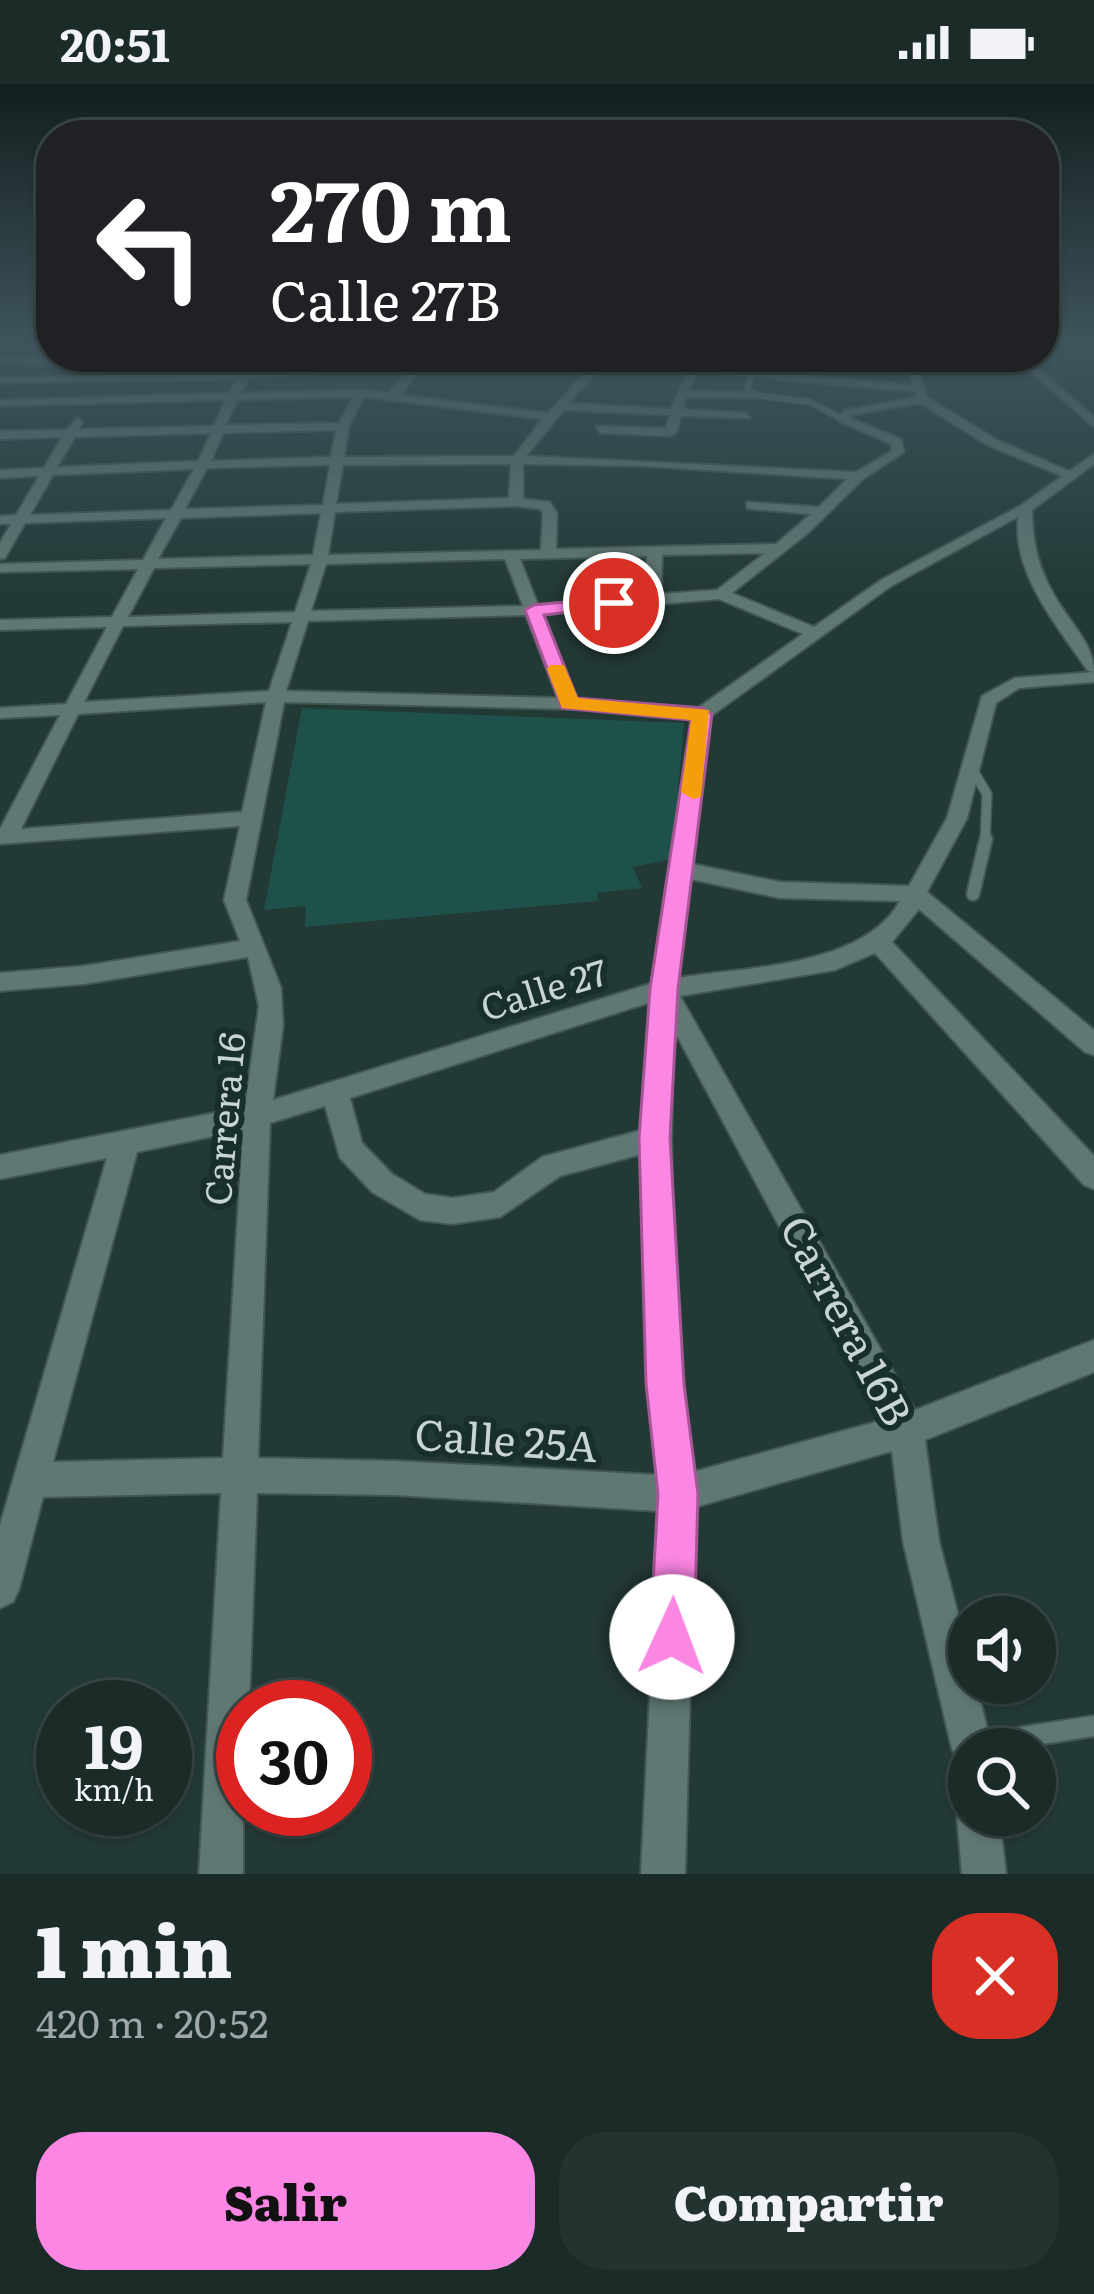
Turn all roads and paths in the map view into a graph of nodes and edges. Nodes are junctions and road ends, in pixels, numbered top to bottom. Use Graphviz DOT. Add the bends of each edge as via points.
graph roads {
  1 [pos="74,429"];
  2 [pos="219,429"];
  3 [pos="238,429"];
  4 [pos="343,429"];
  5 [pos="542,429"];
  6 [pos="600,429"];
  7 [pos="672,429"];
  8 [pos="866,429"];
  9 [pos="974,429"];
  10 [pos="72,433"];
  11 [pos="0,435"];
  12 [pos="1094,458"];
  13 [pos="517,462"];
  14 [pos="339,464"];
  15 [pos="203,466"];
  16 [pos="50,471"];
  17 [pos="0,474"];
  18 [pos="1072,475"];
  19 [pos="858,476"];
  20 [pos="517,502"];
  21 [pos="752,505"];
  22 [pos="1025,508"];
  23 [pos="329,509"];
  24 [pos="821,511"];
  25 [pos="175,513"];
  26 [pos="23,519"];
  27 [pos="0,520"];
  28 [pos="776,548"];
  29 [pos="655,551"];
  30 [pos="0,555"];
  31 [pos="548,556"];
  32 [pos="512,558"];
  33 [pos="320,560"];
  34 [pos="149,565"];
  35 [pos="0,568"];
  36 [pos="721,594"];
  37 [pos="653,599"];
  38 [pos="534,610"];
  39 [pos="299,616"];
  40 [pos="114,624"];
  41 [pos="0,625"];
  42 [pos="817,634"];
  43 [pos="1094,667"];
  44 [pos="1094,677"];
  45 [pos="276,696"];
  46 [pos="569,704"];
  47 [pos="70,709"];
  48 [pos="0,713"];
  49 [pos="702,714"];
  50 [pos="970,767"];
  51 [pos="252,818"];
  52 [pos="3,837"];
  53 [pos="683,870"];
  54 [pos="915,894"];
  55 [pos="973,894"];
  56 [pos="878,942"];
  57 [pos="252,948"];
  58 [pos="0,982"];
  59 [pos="664,989"];
  60 [pos="1094,1045"];
  61 [pos="335,1093"];
  62 [pos="257,1116"];
  63 [pos="655,1138"];
  64 [pos="126,1140"];
  65 [pos="0,1167"];
  66 [pos="1094,1176"];
  67 [pos="1094,1355"];
  68 [pos="907,1430"];
  69 [pos="243,1475"];
  70 [pos="33,1480"];
  71 [pos="678,1494"];
  72 [pos="0,1589"];
  73 [pos="1094,1726"];
  74 [pos="967,1728"];
  75 [pos="1056,1733"];
  76 [pos="980,1836"];
  77 [pos="221,1874"];
  78 [pos="663,1874"];
  79 [pos="984,1874"];
  1 -- 10 [label="street"];
  2 -- 3 [label="street"];
  2 -- 10 [label="street"];
  2 -- 15 [label="street"];
  4 -- 14 [label="street, Carrera 16"];
  5 -- 13 [label="street"];
  6 -- 7 [label="street"];
  8 -- 19 [label="street" via="897,442 898,452"];
  9 -- 18 [label="street"];
  10 -- 11 [label="street"];
  10 -- 16 [label="street"];
  12 -- 18 [label="street"];
  13 -- 14 [label="street"];
  13 -- 19 [label="street" via="698,463"];
  13 -- 20 [label="street"];
  14 -- 15 [label="street"];
  14 -- 23 [label="street, Carrera 16"];
  15 -- 16 [label="street"];
  15 -- 25 [label="street"];
  16 -- 17 [label="street"];
  16 -- 26 [label="street"];
  18 -- 22 [label="street"];
  19 -- 24 [label="street"];
  20 -- 23 [label="street"];
  20 -- 31 [label="street" via="545,505 550,513"];
  21 -- 24 [label="street"];
  22 -- 42 [label="street" via="886,583"];
  22 -- 43 [label="street" via="1027,558 1040,588"];
  23 -- 25 [label="street"];
  23 -- 33 [label="street, Carrera 16"];
  24 -- 28 [label="street"];
  25 -- 26 [label="street"];
  25 -- 34 [label="street"];
  26 -- 27 [label="street"];
  26 -- 30 [label="street"];
  28 -- 29 [label="street"];
  28 -- 36 [label="street"];
  29 -- 31 [label="street"];
  29 -- 37 [label="street"];
  31 -- 32 [label="street"];
  32 -- 33 [label="street"];
  32 -- 38 [label="street"];
  33 -- 34 [label="street"];
  33 -- 39 [label="street, Carrera 16"];
  34 -- 35 [label="street"];
  34 -- 40 [label="street"];
  36 -- 37 [label="street"];
  36 -- 42 [label="street"];
  37 -- 38 [label="street"];
  38 -- 39 [label="street"];
  38 -- 46 [label="street"];
  39 -- 40 [label="street"];
  39 -- 45 [label="street, Carrera 16"];
  40 -- 41 [label="street"];
  40 -- 47 [label="street"];
  42 -- 49 [label="street"];
  44 -- 50 [label="street" via="998,689"];
  45 -- 46 [label="street"];
  45 -- 47 [label="street"];
  45 -- 51 [label="street, Carrera 16"];
  46 -- 49 [label="street"];
  47 -- 48 [label="street"];
  47 -- 52 [label="street"];
  49 -- 53 [label="street"];
  50 -- 54 [label="street" via="957,818"];
  50 -- 55 [label="lane" via="986,783 989,811"];
  51 -- 52 [label="street"];
  51 -- 57 [label="street, Carrera 16" via="235,900"];
  53 -- 54 [label="street" via="796,892"];
  53 -- 59 [label="street"];
  54 -- 56 [label="street"];
  54 -- 60 [label="street"];
  56 -- 59 [label="street, Calle 27" via="835,961"];
  56 -- 66 [label="street"];
  57 -- 58 [label="street"];
  57 -- 62 [label="street, Carrera 16" via="271,996"];
  59 -- 61 [label="street, Calle 27"];
  59 -- 63 [label="street"];
  59 -- 68 [label="street, Carrera 16B"];
  61 -- 62 [label="street, Calle 27"];
  61 -- 63 [label="street" via="350,1150 382,1184 420,1207 500,1204 552,1166"];
  62 -- 64 [label="street, Calle 27"];
  62 -- 69 [label="street, Carrera 16"];
  63 -- 71 [label="street"];
  64 -- 65 [label="street, Calle 27"];
  64 -- 70 [label="street"];
  67 -- 68 [label="street, Calle 25A"];
  68 -- 71 [label="street, Calle 25A"];
  68 -- 74 [label="street, Carrera 16B" via="922,1541"];
  69 -- 70 [label="street, Calle 25A"];
  69 -- 71 [label="street, Calle 25A"];
  69 -- 77 [label="street, Carrera 16"];
  70 -- 72 [label="street"];
  71 -- 78 [label="street"];
  73 -- 75 [label="lane"];
  76 -- 79 [label="street"];
}
